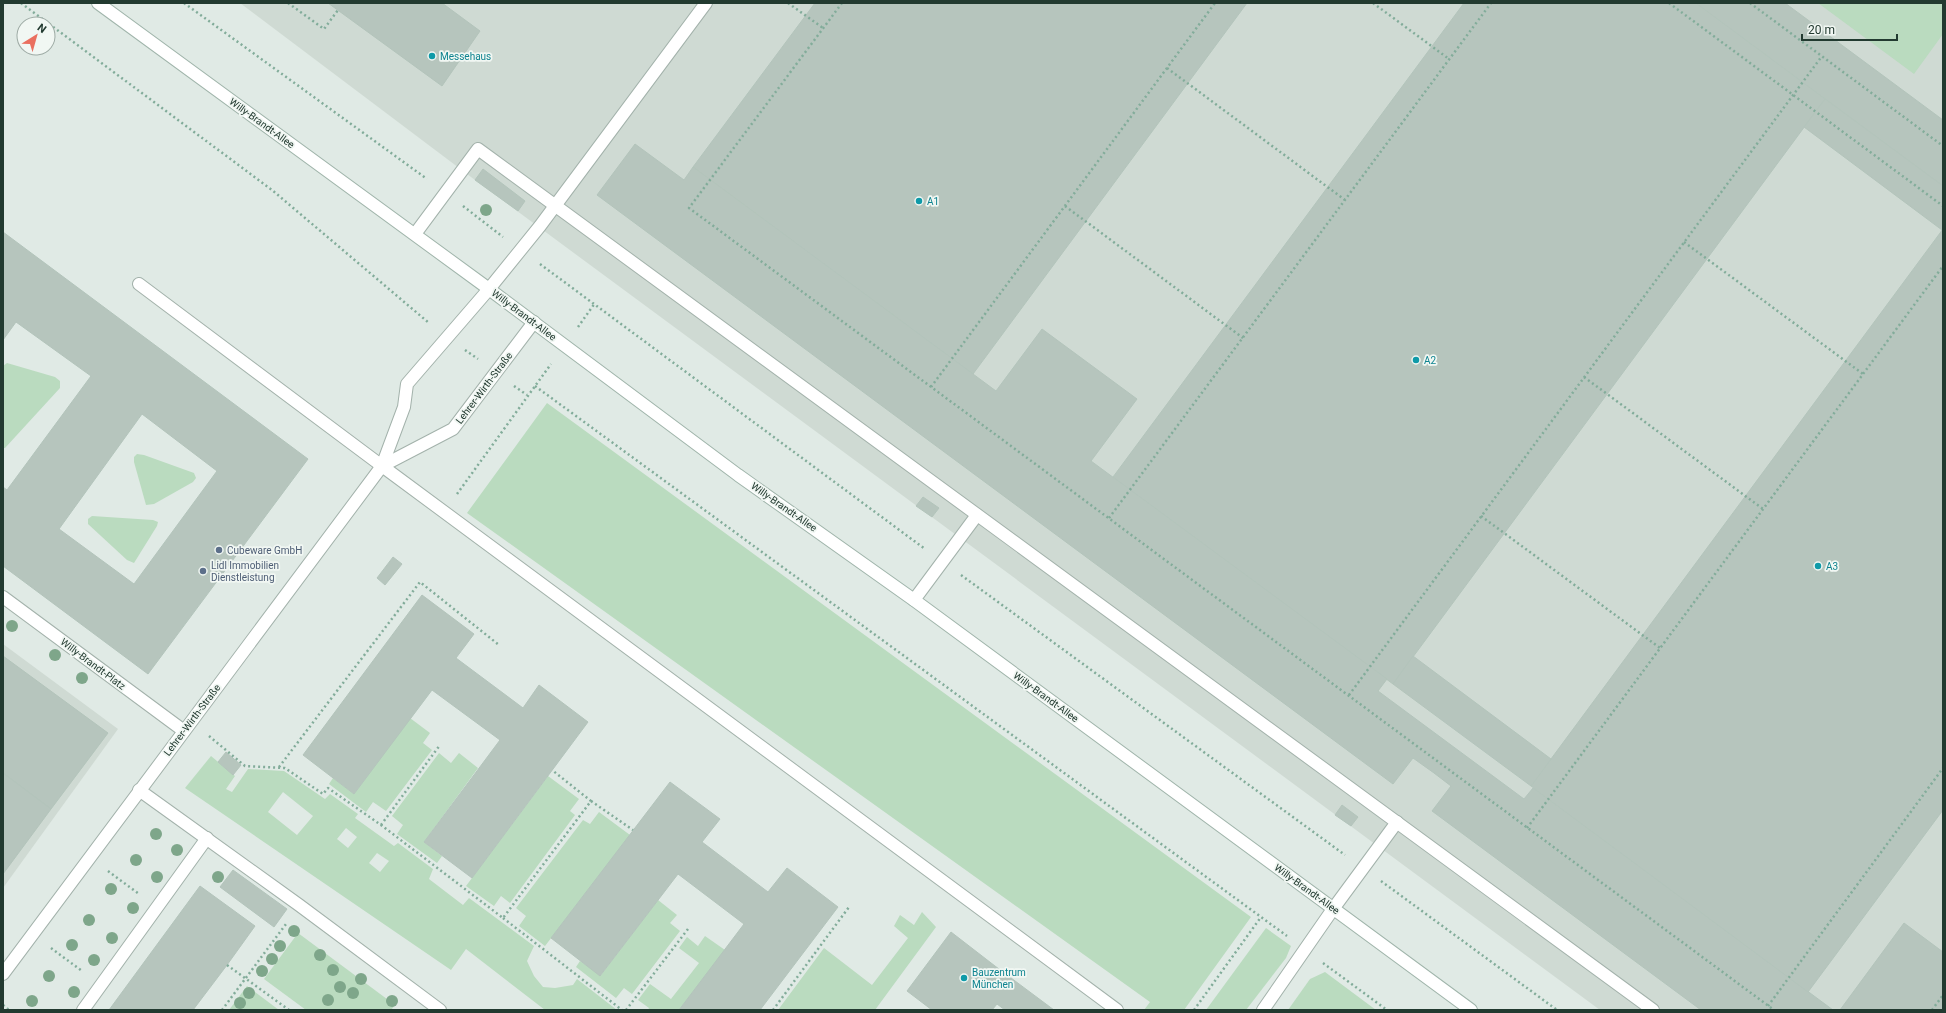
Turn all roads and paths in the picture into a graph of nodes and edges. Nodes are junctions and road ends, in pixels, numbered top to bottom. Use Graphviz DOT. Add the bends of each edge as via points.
graph roads {
  1 [pos="21,3"];
  2 [pos="98,3"];
  3 [pos="184,3"];
  4 [pos="288,3"];
  5 [pos="706,3"];
  6 [pos="788,3"];
  7 [pos="842,3"];
  8 [pos="1215,3"];
  9 [pos="1373,3"];
  10 [pos="1491,3"];
  11 [pos="1669,3"];
  12 [pos="1750,3"];
  13 [pos="338,10"];
  14 [pos="823,28"];
  15 [pos="1822,56"];
  16 [pos="1449,59"];
  17 [pos="1167,68"];
  18 [pos="1793,95"];
  19 [pos="365,134"];
  20 [pos="1943,146"];
  21 [pos="1345,200"];
  22 [pos="556,206"];
  23 [pos="1065,206"];
  24 [pos="1943,206"];
  25 [pos="415,234"];
  26 [pos="1684,242"];
  27 [pos="1943,266"];
  28 [pos="139,284"];
  29 [pos="489,289"];
  30 [pos="534,322"];
  31 [pos="448,337"];
  32 [pos="1243,338"];
  33 [pos="495,372"];
  34 [pos="1863,374"];
  35 [pos="1584,377"];
  36 [pos="932,387"];
  37 [pos="382,466"];
  38 [pos="1763,509"];
  39 [pos="444,511"];
  40 [pos="977,515"];
  41 [pos="1481,516"];
  42 [pos="1109,518"];
  43 [pos="3,597"];
  44 [pos="914,600"];
  45 [pos="499,645"];
  46 [pos="1660,648"];
  47 [pos="1349,696"];
  48 [pos="187,727"];
  49 [pos="440,745"];
  50 [pos="279,767"];
  51 [pos="1943,768"];
  52 [pos="552,770"];
  53 [pos="140,790"];
  54 [pos="591,801"];
  55 [pos="1397,822"];
  56 [pos="381,825"];
  57 [pos="1528,828"];
  58 [pos="633,830"];
  59 [pos="207,838"];
  60 [pos="90,858"];
  61 [pos="299,905"];
  62 [pos="849,907"];
  63 [pos="157,908"];
  64 [pos="1334,908"];
  65 [pos="503,918"];
  66 [pos="1262,918"];
  67 [pos="688,929"];
  68 [pos="33,934"];
  69 [pos="1305,950"];
  70 [pos="227,964"];
  71 [pos="3,974"];
  72 [pos="246,978"];
  73 [pos="101,985"];
  74 [pos="1943,995"];
  75 [pos="3,1005"];
  76 [pos="1768,1006"];
  77 [pos="9,1010"];
  78 [pos="83,1010"];
  79 [pos="222,1010"];
  80 [pos="289,1010"];
  81 [pos="440,1010"];
  82 [pos="622,1010"];
  83 [pos="626,1010"];
  84 [pos="773,1010"];
  85 [pos="1117,1010"];
  86 [pos="1194,1010"];
  87 [pos="1263,1010"];
  88 [pos="1387,1010"];
  89 [pos="1471,1010"];
  90 [pos="1654,1010"];
  91 [pos="1774,1010"];
  92 [pos="1932,1010"];
  1 -- 31 [label="path" via="272,190 413,311"];
  2 -- 25 [label="main road, Willy-Brandt-Allee"];
  3 -- 19 [label="path"];
  4 -- 13 [label="path" via="324,29"];
  5 -- 22 [label="main road, Lehrer-Wirth-Straße"];
  6 -- 14 [label="path"];
  7 -- 14 [label="path"];
  8 -- 17 [label="path"];
  9 -- 16 [label="path"];
  10 -- 16 [label="path"];
  11 -- 18 [label="path"];
  12 -- 15 [label="path"];
  14 -- 36 [label="path" via="689,208"];
  15 -- 18 [label="path"];
  15 -- 20 [label="path"];
  16 -- 21 [label="path"];
  17 -- 21 [label="path"];
  17 -- 23 [label="path"];
  18 -- 24 [label="path"];
  18 -- 26 [label="path"];
  21 -- 32 [label="path"];
  22 -- 25 [label="main road" via="478,150"];
  22 -- 29 [label="main road, Lehrer-Wirth-Straße"];
  22 -- 40 [label="main road"];
  23 -- 32 [label="path"];
  23 -- 36 [label="path"];
  25 -- 29 [label="main road, Willy-Brandt-Allee"];
  26 -- 34 [label="path"];
  26 -- 35 [label="path"];
  27 -- 34 [label="path"];
  28 -- 37 [label="main road"];
  29 -- 30 [label="main road, Willy-Brandt-Allee"];
  29 -- 31 [label="main road, Lehrer-Wirth-Straße"];
  30 -- 33 [label="main road, Lehrer-Wirth-Straße"];
  30 -- 44 [label="main road, Willy-Brandt-Allee" via="738,475"];
  31 -- 33 [label="path"];
  31 -- 37 [label="main road, Lehrer-Wirth-Straße" via="407,384 404,407"];
  32 -- 42 [label="path"];
  33 -- 37 [label="main road, Lehrer-Wirth-Straße" via="453,429"];
  34 -- 38 [label="path"];
  35 -- 38 [label="path"];
  35 -- 41 [label="path"];
  36 -- 42 [label="path"];
  37 -- 39 [label="main road"];
  37 -- 48 [label="main road, Lehrer-Wirth-Straße"];
  38 -- 46 [label="path"];
  39 -- 66 [label="path" via="535,386"];
  39 -- 85 [label="main road"];
  40 -- 44 [label="main road"];
  40 -- 55 [label="main road"];
  41 -- 46 [label="path"];
  41 -- 47 [label="path"];
  42 -- 47 [label="path"];
  43 -- 48 [label="main road, Willy-Brandt-Platz"];
  44 -- 64 [label="main road, Willy-Brandt-Allee"];
  45 -- 50 [label="path" via="420,582"];
  46 -- 57 [label="path"];
  47 -- 57 [label="path"];
  48 -- 50 [label="path" via="245,766"];
  48 -- 53 [label="main road, Lehrer-Wirth-Straße"];
  49 -- 56 [label="path"];
  50 -- 56 [label="path" via="285,768 323,794 328,788"];
  51 -- 76 [label="path"];
  52 -- 54 [label="path"];
  53 -- 59 [label="main road"];
  53 -- 60 [label="main road, Lehrer-Wirth-Straße"];
  54 -- 58 [label="path"];
  54 -- 65 [label="path"];
  55 -- 64 [label="main road"];
  55 -- 90 [label="main road"];
  56 -- 65 [label="path"];
  57 -- 76 [label="path"];
  59 -- 61 [label="main road"];
  59 -- 63 [label="main road"];
  60 -- 63 [label="path"];
  60 -- 68 [label="main road, Lehrer-Wirth-Straße"];
  61 -- 72 [label="path"];
  61 -- 81 [label="main road"];
  62 -- 84 [label="path"];
  63 -- 73 [label="main road"];
  64 -- 69 [label="main road"];
  64 -- 89 [label="main road, Willy-Brandt-Allee"];
  65 -- 82 [label="path"];
  66 -- 69 [label="path"];
  66 -- 86 [label="path"];
  67 -- 83 [label="path"];
  68 -- 71 [label="main road, Lehrer-Wirth-Straße"];
  68 -- 73 [label="path"];
  69 -- 87 [label="main road"];
  69 -- 88 [label="path"];
  70 -- 72 [label="path"];
  72 -- 79 [label="path"];
  72 -- 80 [label="path"];
  73 -- 78 [label="main road"];
  74 -- 92 [label="path"];
  75 -- 77 [label="path"];
  76 -- 91 [label="path"];
}
